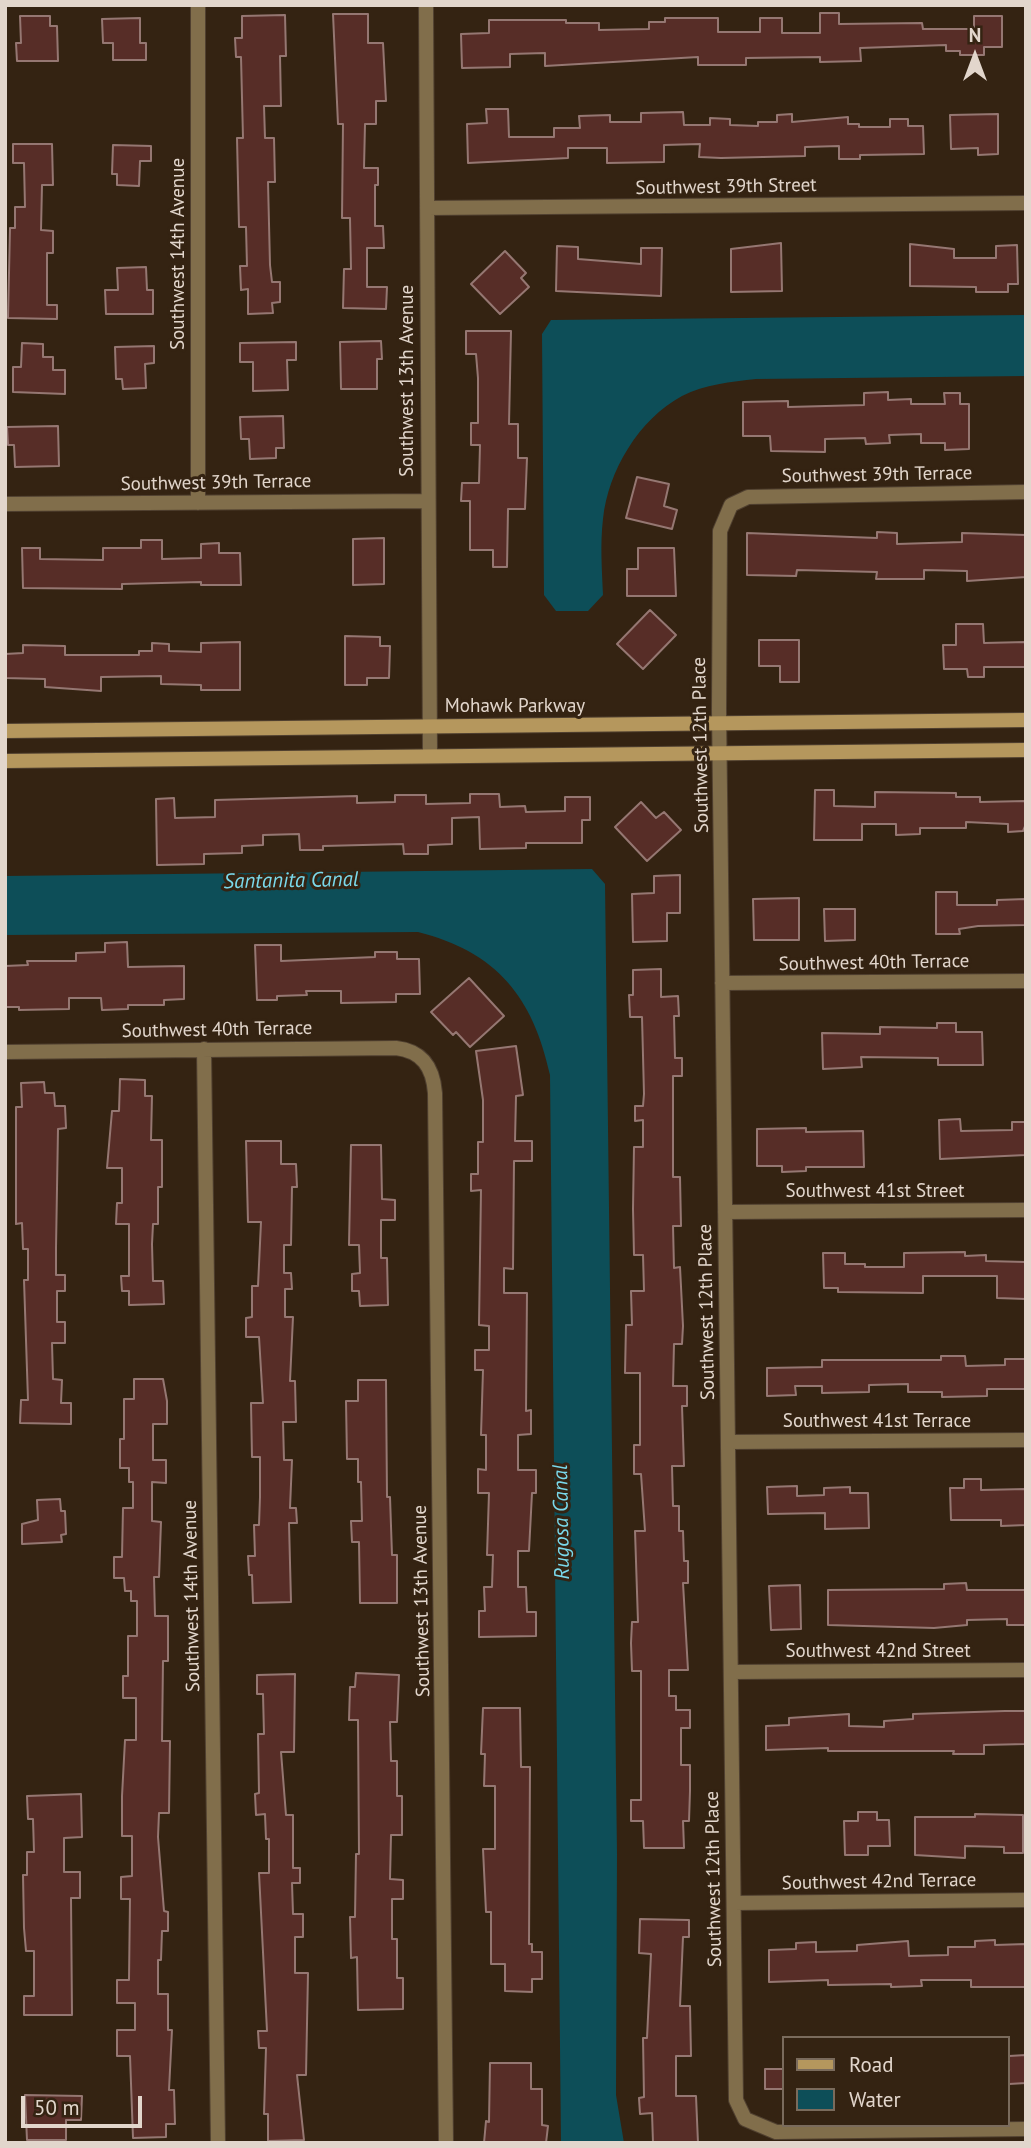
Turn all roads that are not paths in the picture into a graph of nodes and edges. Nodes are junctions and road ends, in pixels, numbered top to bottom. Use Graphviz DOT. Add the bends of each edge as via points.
graph roads {
  1 [pos="198,5"];
  2 [pos="426,5"];
  3 [pos="1026,202"];
  4 [pos="427,208"];
  5 [pos="1026,492"];
  6 [pos="428,501"];
  7 [pos="198,503"];
  8 [pos="5,504"];
  9 [pos="731,505"];
  10 [pos="1026,720"];
  11 [pos="719,723"];
  12 [pos="430,727"];
  13 [pos="5,731"];
  14 [pos="1026,750"];
  15 [pos="719,753"];
  16 [pos="430,757"];
  17 [pos="5,761"];
  18 [pos="1026,981"];
  19 [pos="722,983"];
  20 [pos="204,1049"];
  21 [pos="5,1052"];
  22 [pos="425,1061"];
  23 [pos="1026,1210"];
  24 [pos="725,1212"];
  25 [pos="1026,1440"];
  26 [pos="728,1442"];
  27 [pos="1026,1670"];
  28 [pos="731,1672"];
  29 [pos="1026,1900"];
  30 [pos="734,1903"];
  31 [pos="1026,2129"];
  32 [pos="218,2143"];
  33 [pos="446,2143"];
  1 -- 7 [label="street, Southwest 14th Avenue"];
  2 -- 4 [label="street, Southwest 13th Avenue"];
  3 -- 4 [label="street, Southwest 39th Street"];
  4 -- 6 [label="street, Southwest 13th Avenue"];
  5 -- 9 [label="street, Southwest 39th Terrace" via="748,497"];
  6 -- 7 [label="street, Southwest 39th Terrace"];
  6 -- 12 [label="street, Southwest 13th Avenue"];
  7 -- 8 [label="street, Southwest 39th Terrace"];
  9 -- 11 [label="street, Southwest 12th Place" via="720,531"];
  10 -- 11 [label="street, Mohawk Parkway"];
  11 -- 12 [label="street, Mohawk Parkway"];
  11 -- 15 [label="street, Southwest 12th Place"];
  12 -- 13 [label="street, Mohawk Parkway"];
  12 -- 16 [label="street, Southwest 13th Avenue"];
  14 -- 15 [label="street"];
  15 -- 16 [label="street"];
  15 -- 19 [label="street, Southwest 12th Place"];
  16 -- 17 [label="street"];
  18 -- 19 [label="street, Southwest 40th Terrace"];
  19 -- 24 [label="street, Southwest 12th Place"];
  20 -- 21 [label="street, Southwest 40th Terrace"];
  20 -- 22 [label="street, Southwest 40th Terrace" via="396,1048"];
  20 -- 32 [label="street, Southwest 14th Avenue"];
  22 -- 33 [label="street, Southwest 13th Avenue" via="435,1093"];
  23 -- 24 [label="street, Southwest 41st Street"];
  24 -- 26 [label="street, Southwest 12th Place"];
  25 -- 26 [label="street, Southwest 41st Terrace"];
  26 -- 28 [label="street, Southwest 12th Place"];
  27 -- 28 [label="street, Southwest 42nd Street"];
  28 -- 30 [label="street, Southwest 12th Place"];
  29 -- 30 [label="street, Southwest 42nd Terrace"];
  30 -- 31 [label="street, Southwest 12th Place" via="736,2100 745,2119 776,2132 794,2133"];
}
